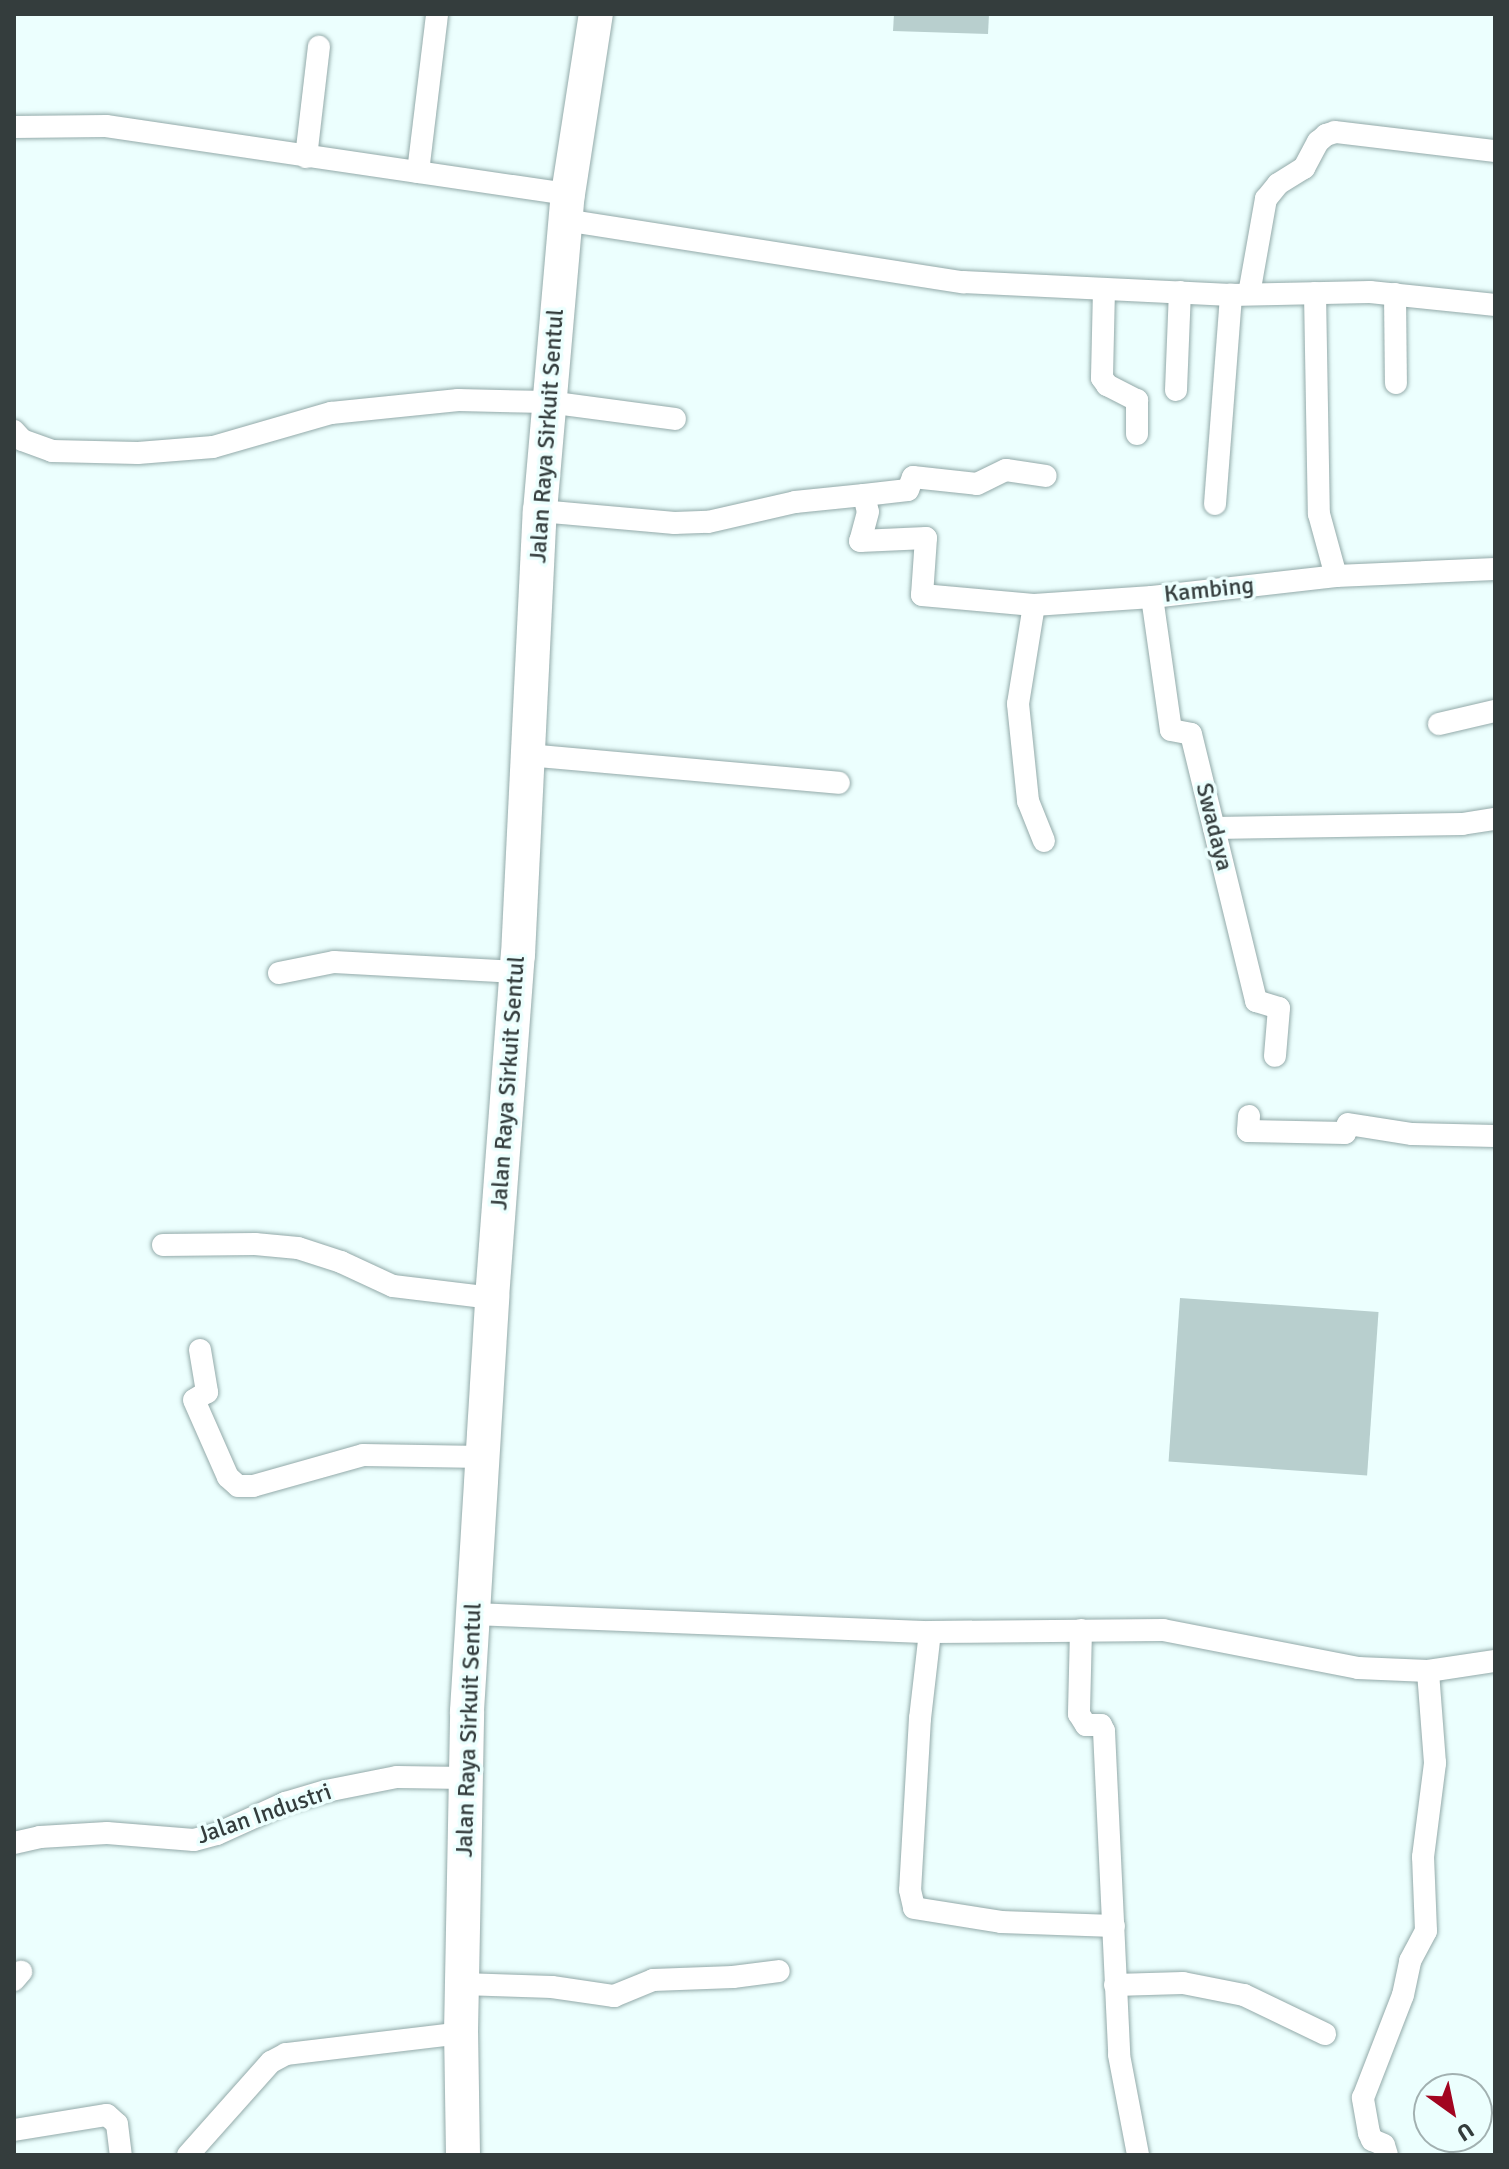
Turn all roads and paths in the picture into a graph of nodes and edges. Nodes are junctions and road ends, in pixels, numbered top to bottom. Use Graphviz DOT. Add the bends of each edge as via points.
graph roads {
  1 [pos="437,14"];
  2 [pos="596,14"];
  3 [pos="319,47"];
  4 [pos="14,127"];
  5 [pos="1495,151"];
  6 [pos="306,157"];
  7 [pos="418,172"];
  8 [pos="567,207"];
  9 [pos="1104,289"];
  10 [pos="1180,292"];
  11 [pos="1315,293"];
  12 [pos="1240,294"];
  13 [pos="1395,294"];
  14 [pos="1495,305"];
  15 [pos="1396,383"];
  16 [pos="1176,390"];
  17 [pos="548,402"];
  18 [pos="675,419"];
  19 [pos="14,431"];
  20 [pos="1137,434"];
  21 [pos="1046,476"];
  22 [pos="864,495"];
  23 [pos="1215,504"];
  24 [pos="540,511"];
  25 [pos="1495,569"];
  26 [pos="1336,576"];
  27 [pos="1152,597"];
  28 [pos="1034,605"];
  29 [pos="1495,711"];
  30 [pos="1439,724"];
  31 [pos="527,755"];
  32 [pos="839,783"];
  33 [pos="1495,819"];
  34 [pos="1214,828"];
  35 [pos="1044,841"];
  36 [pos="517,972"];
  37 [pos="279,973"];
  38 [pos="1275,1056"];
  39 [pos="1249,1116"];
  40 [pos="1495,1136"];
  41 [pos="163,1245"];
  42 [pos="492,1298"];
  43 [pos="200,1350"];
  44 [pos="483,1457"];
  45 [pos="473,1614"];
  46 [pos="1081,1630"];
  47 [pos="930,1632"];
  48 [pos="1495,1661"];
  49 [pos="1428,1671"];
  50 [pos="466,1778"];
  51 [pos="14,1843"];
  52 [pos="1114,1926"];
  53 [pos="779,1971"];
  54 [pos="462,1984"];
  55 [pos="1115,1985"];
  56 [pos="461,2033"];
  57 [pos="1325,2034"];
  58 [pos="14,2130"];
  59 [pos="121,2155"];
  60 [pos="188,2155"];
  61 [pos="463,2155"];
  62 [pos="1138,2155"];
  63 [pos="1387,2155"];
  1 -- 7 [label="street"];
  2 -- 8 [label="main road, Jalan Raya Sirkuit Sentul"];
  3 -- 6 [label="street"];
  4 -- 6 [label="street" via="106,126"];
  5 -- 12 [label="street" via="1326,135 1304,168 1278,184 1266,199"];
  6 -- 7 [label="street"];
  7 -- 8 [label="street"];
  8 -- 9 [label="street" via="963,282"];
  8 -- 17 [label="main road, Jalan Raya Sirkuit Sentul"];
  9 -- 10 [label="street"];
  9 -- 20 [label="street" via="1102,378 1137,400"];
  10 -- 12 [label="street"];
  10 -- 16 [label="street"];
  11 -- 12 [label="street"];
  11 -- 13 [label="street"];
  11 -- 26 [label="street" via="1319,514"];
  12 -- 23 [label="street"];
  13 -- 14 [label="street"];
  13 -- 15 [label="street"];
  17 -- 18 [label="street"];
  17 -- 19 [label="street" via="458,400 331,413 178,452 52,451 22,440"];
  17 -- 24 [label="main road, Jalan Raya Sirkuit Sentul"];
  21 -- 22 [label="street" via="1006,470 977,484 913,477 908,490"];
  22 -- 24 [label="street" via="795,502 708,522"];
  22 -- 28 [label="street, Kambing" via="868,512 860,541 926,538 922,595"];
  24 -- 31 [label="main road, Jalan Raya Sirkuit Sentul"];
  25 -- 26 [label="street, Kambing"];
  26 -- 27 [label="street, Kambing"];
  27 -- 28 [label="street, Kambing"];
  27 -- 34 [label="street, Swadaya" via="1171,730 1191,734"];
  28 -- 35 [label="street" via="1018,704 1028,801"];
  29 -- 30 [label="street"];
  31 -- 32 [label="street"];
  31 -- 36 [label="main road, Jalan Raya Sirkuit Sentul"];
  33 -- 34 [label="street"];
  34 -- 38 [label="street, Swadaya" via="1256,1001 1279,1008"];
  36 -- 37 [label="street" via="334,962"];
  36 -- 42 [label="main road, Jalan Raya Sirkuit Sentul"];
  39 -- 40 [label="street" via="1248,1131 1345,1133 1348,1124 1412,1134"];
  41 -- 42 [label="street" via="298,1248 393,1286"];
  42 -- 44 [label="main road, Jalan Raya Sirkuit Sentul"];
  43 -- 44 [label="street" via="207,1392 194,1400 228,1477 238,1486 363,1455"];
  44 -- 45 [label="main road, Jalan Raya Sirkuit Sentul"];
  45 -- 47 [label="street"];
  45 -- 50 [label="main road, Jalan Raya Sirkuit Sentul"];
  46 -- 47 [label="street"];
  46 -- 49 [label="street" via="1163,1630 1342,1666"];
  46 -- 52 [label="street" via="1079,1714 1086,1725 1101,1725 1104,1731"];
  47 -- 52 [label="street" via="919,1734 910,1890 914,1908 1001,1922"];
  48 -- 49 [label="street"];
  49 -- 63 [label="street" via="1435,1763 1423,1857 1426,1931 1410,1961 1403,1995 1363,2098 1369,2133 1384,2145"];
  50 -- 51 [label="street, Jalan Industri" via="397,1777 326,1791 194,1840 107,1833"];
  50 -- 54 [label="main road, Jalan Raya Sirkuit Sentul"];
  52 -- 55 [label="street"];
  53 -- 54 [label="street" via="653,1980 614,1996 552,1987"];
  54 -- 56 [label="main road, Jalan Raya Sirkuit Sentul"];
  55 -- 57 [label="street" via="1183,1983 1244,1995"];
  55 -- 62 [label="street" via="1119,2055"];
  56 -- 60 [label="street" via="286,2054 271,2062"];
  56 -- 61 [label="main road, Jalan Raya Sirkuit Sentul"];
  58 -- 59 [label="street" via="107,2115 117,2124"];
}
